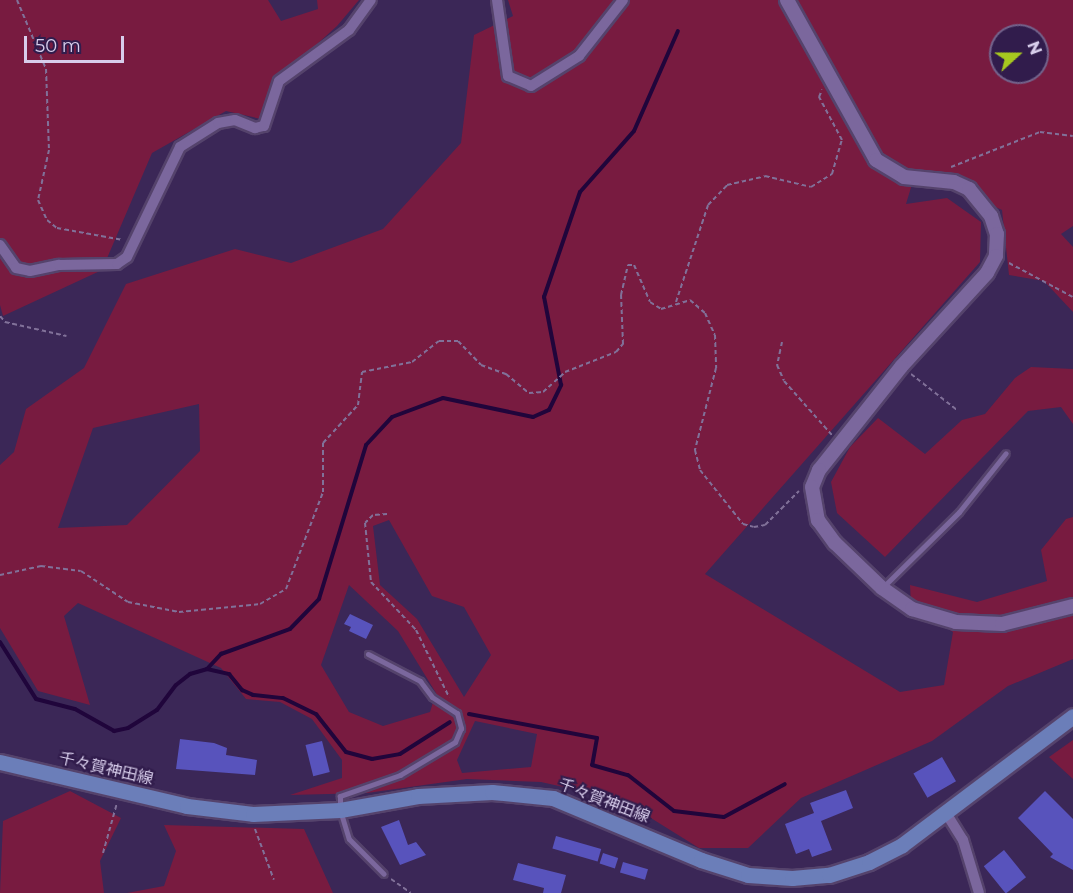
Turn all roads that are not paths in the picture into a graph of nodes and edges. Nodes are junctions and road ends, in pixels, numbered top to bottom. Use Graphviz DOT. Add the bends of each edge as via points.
graph roads {
  1 [pos="371,0"];
  2 [pos="496,0"];
  3 [pos="623,0"];
  4 [pos="787,0"];
  5 [pos="0,245"];
  6 [pos="1006,453"];
  7 [pos="882,588"];
  8 [pos="1073,606"];
  9 [pos="368,654"];
  10 [pos="1073,716"];
  11 [pos="0,762"];
  12 [pos="340,810"];
  13 [pos="946,813"];
  14 [pos="384,874"];
  15 [pos="979,893"];
  1 -- 5 [label="street" via="349,30 279,81 264,126 255,128 235,120 218,123 180,147 137,243 117,264 59,265 30,271 16,268"];
  2 -- 3 [label="street" via="508,76 531,86 579,56"];
  4 -- 7 [label="street" via="862,142 888,170 904,177 954,182 982,201 997,234 996,256 987,273 901,367 840,443 812,487 818,520 835,543"];
  6 -- 7 [label="lane" via="959,512"];
  7 -- 8 [label="street" via="912,609 956,622 1002,624"];
  9 -- 12 [label="lane" via="420,681 432,697 457,713 461,728 455,742 400,775 340,796"];
  10 -- 13 [label="main road, 千々賀神田線"];
  11 -- 12 [label="main road, 千々賀神田線" via="187,806 253,814"];
  12 -- 13 [label="main road, 千々賀神田線" via="418,796 492,792 553,798 701,861 748,876 792,878 829,875 869,862 902,845"];
  12 -- 14 [label="lane" via="349,839"];
  13 -- 15 [label="street" via="963,840"];
}
